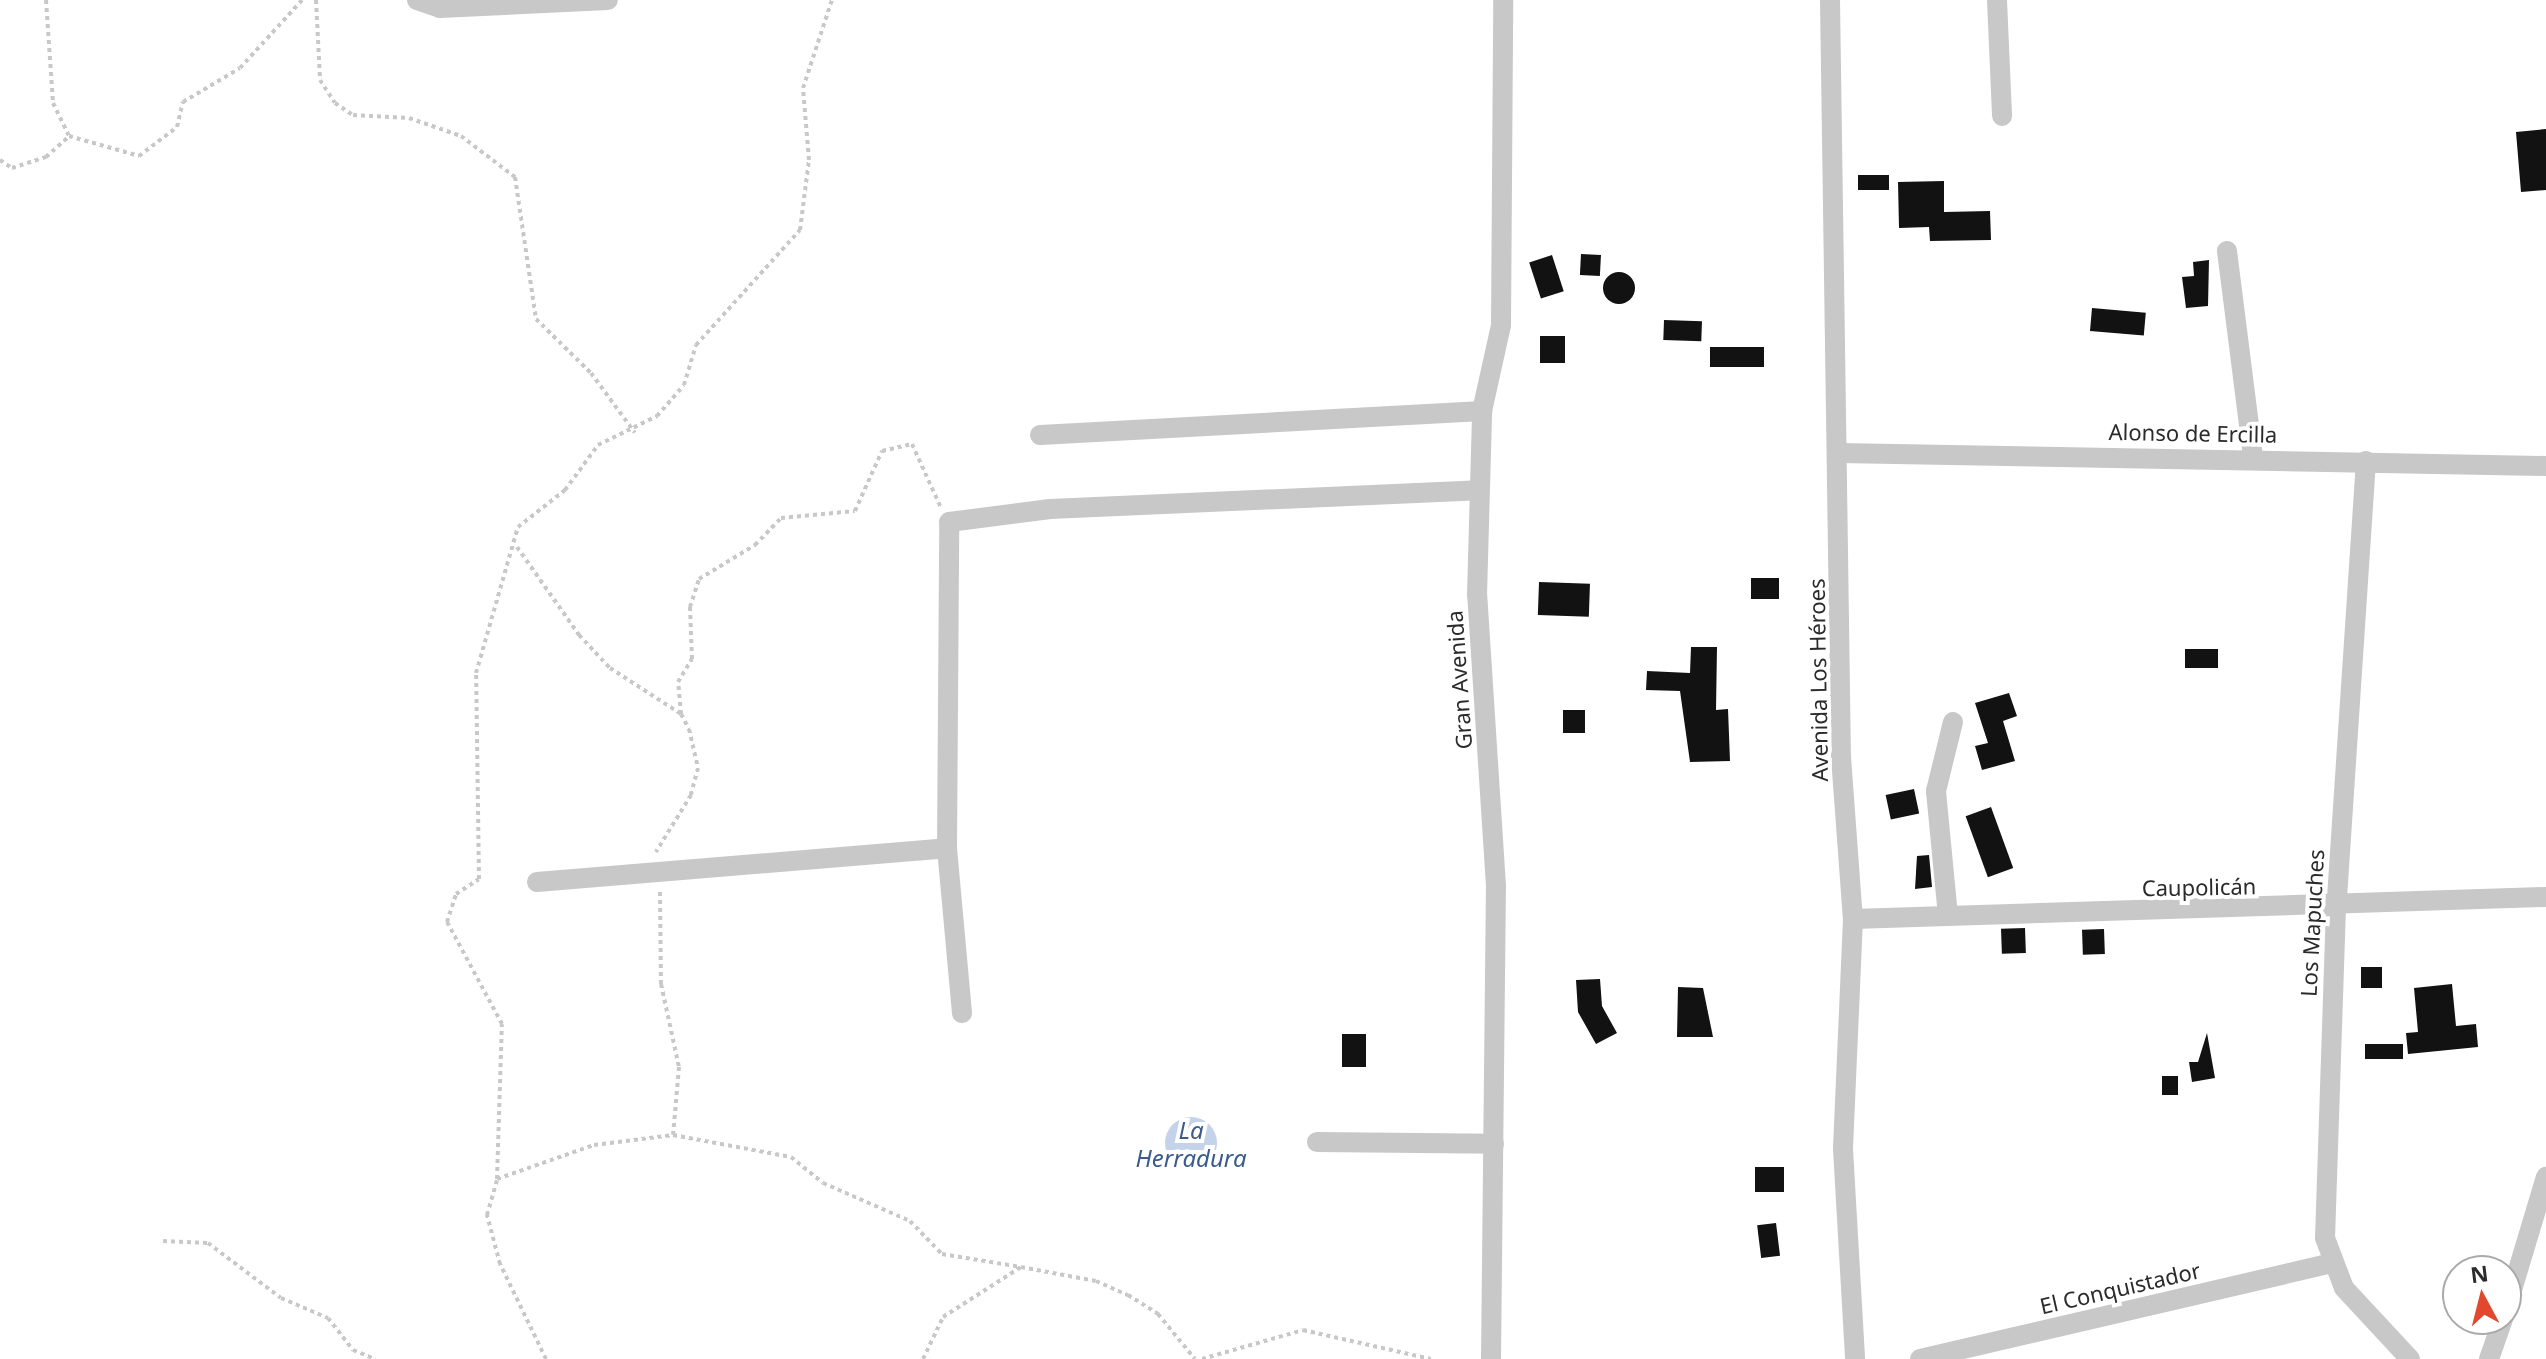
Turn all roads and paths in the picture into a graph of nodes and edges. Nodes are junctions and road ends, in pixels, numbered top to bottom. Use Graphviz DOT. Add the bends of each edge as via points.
graph roads {
  1 [pos="46,0"];
  2 [pos="302,0"];
  3 [pos="316,0"];
  4 [pos="417,0"];
  5 [pos="608,0"];
  6 [pos="832,0"];
  7 [pos="1503,0"];
  8 [pos="1830,0"];
  9 [pos="1997,0"];
  10 [pos="2002,116"];
  11 [pos="69,136"];
  12 [pos="0,160"];
  13 [pos="2227,251"];
  14 [pos="1482,411"];
  15 [pos="635,433"];
  16 [pos="1040,435"];
  17 [pos="1839,453"];
  18 [pos="2253,457"];
  19 [pos="2366,461"];
  20 [pos="2546,466"];
  21 [pos="1479,490"];
  22 [pos="949,522"];
  23 [pos="517,547"];
  24 [pos="681,714"];
  25 [pos="1953,722"];
  26 [pos="947,848"];
  27 [pos="656,872"];
  28 [pos="537,882"];
  29 [pos="2546,897"];
  30 [pos="2336,907"];
  31 [pos="1948,916"];
  32 [pos="1853,919"];
  33 [pos="962,1013"];
  34 [pos="673,1135"];
  35 [pos="1317,1142"];
  36 [pos="1494,1144"];
  37 [pos="2546,1177"];
  38 [pos="497,1179"];
  39 [pos="163,1241"];
  40 [pos="2522,1257"];
  41 [pos="2331,1263"];
  42 [pos="1021,1267"];
  43 [pos="2497,1335"];
  44 [pos="375,1359"];
  45 [pos="546,1359"];
  46 [pos="923,1359"];
  47 [pos="1195,1359"];
  48 [pos="1202,1359"];
  49 [pos="1431,1359"];
  50 [pos="1491,1359"];
  51 [pos="1855,1359"];
  52 [pos="1920,1359"];
  53 [pos="2410,1359"];
  54 [pos="2489,1359"];
  1 -- 11 [label="path" via="53,103"];
  2 -- 11 [label="path" via="240,68 183,102 177,127 139,156"];
  3 -- 15 [label="path" via="320,80 335,103 353,115 409,118 461,136 515,177 536,319 591,373"];
  4 -- 5 [label="street" via="440,8"];
  6 -- 15 [label="path" via="803,88 809,160 800,230 696,345 684,385"];
  7 -- 14 [label="street, Gran Avenida" via="1501,325"];
  8 -- 17 [label="street, Avenida Los Héroes"];
  9 -- 10 [label="street"];
  11 -- 12 [label="path" via="46,157 12,168"];
  13 -- 18 [label="street"];
  14 -- 16 [label="street"];
  14 -- 21 [label="street, Gran Avenida"];
  15 -- 23 [label="path" via="598,445 565,490 518,527"];
  17 -- 18 [label="street, Alonso de Ercilla"];
  17 -- 32 [label="street, Avenida Los Héroes" via="1841,757"];
  18 -- 19 [label="street, Alonso de Ercilla"];
  19 -- 20 [label="street, Alonso de Ercilla"];
  19 -- 30 [label="street, Los Mapuches"];
  21 -- 22 [label="street" via="1050,509"];
  21 -- 36 [label="street, Gran Avenida" via="1477,595 1495,839 1489,1033"];
  22 -- 24 [label="path" via="912,444 882,451 855,511 781,518 755,545 699,579 690,607 692,659 678,682"];
  22 -- 26 [label="street"];
  23 -- 24 [label="path" via="610,668"];
  23 -- 38 [label="path" via="476,673 479,879 456,894 447,922 502,1024"];
  24 -- 27 [label="path" via="698,768 691,795 662,837"];
  25 -- 31 [label="street" via="1936,791"];
  26 -- 27 [label="street"];
  26 -- 33 [label="street"];
  27 -- 28 [label="street"];
  27 -- 34 [label="path" via="665,936 661,984 678,1045"];
  29 -- 30 [label="street, Caupolicán"];
  30 -- 31 [label="street, Caupolicán"];
  30 -- 41 [label="street, Los Mapuches" via="2325,1225"];
  31 -- 32 [label="street, Caupolicán"];
  32 -- 51 [label="street, Avenida Los Héroes" via="1843,1149"];
  34 -- 38 [label="path" via="594,1145"];
  34 -- 42 [label="path" via="791,1157 823,1183 910,1221 942,1254"];
  35 -- 36 [label="street"];
  36 -- 50 [label="street, Gran Avenida"];
  37 -- 40 [label="street"];
  38 -- 45 [label="path" via="487,1215 500,1264"];
  39 -- 44 [label="path" via="208,1243 281,1298 328,1318 353,1350"];
  41 -- 52 [label="street, El Conquistador"];
  41 -- 53 [label="street, Los Mapuches" via="2344,1288"];
  42 -- 46 [label="path" via="943,1317"];
  42 -- 47 [label="path" via="1096,1281 1128,1295 1158,1314"];
  43 -- 54 [label="street"];
  48 -- 49 [label="path" via="1303,1330"];
}
